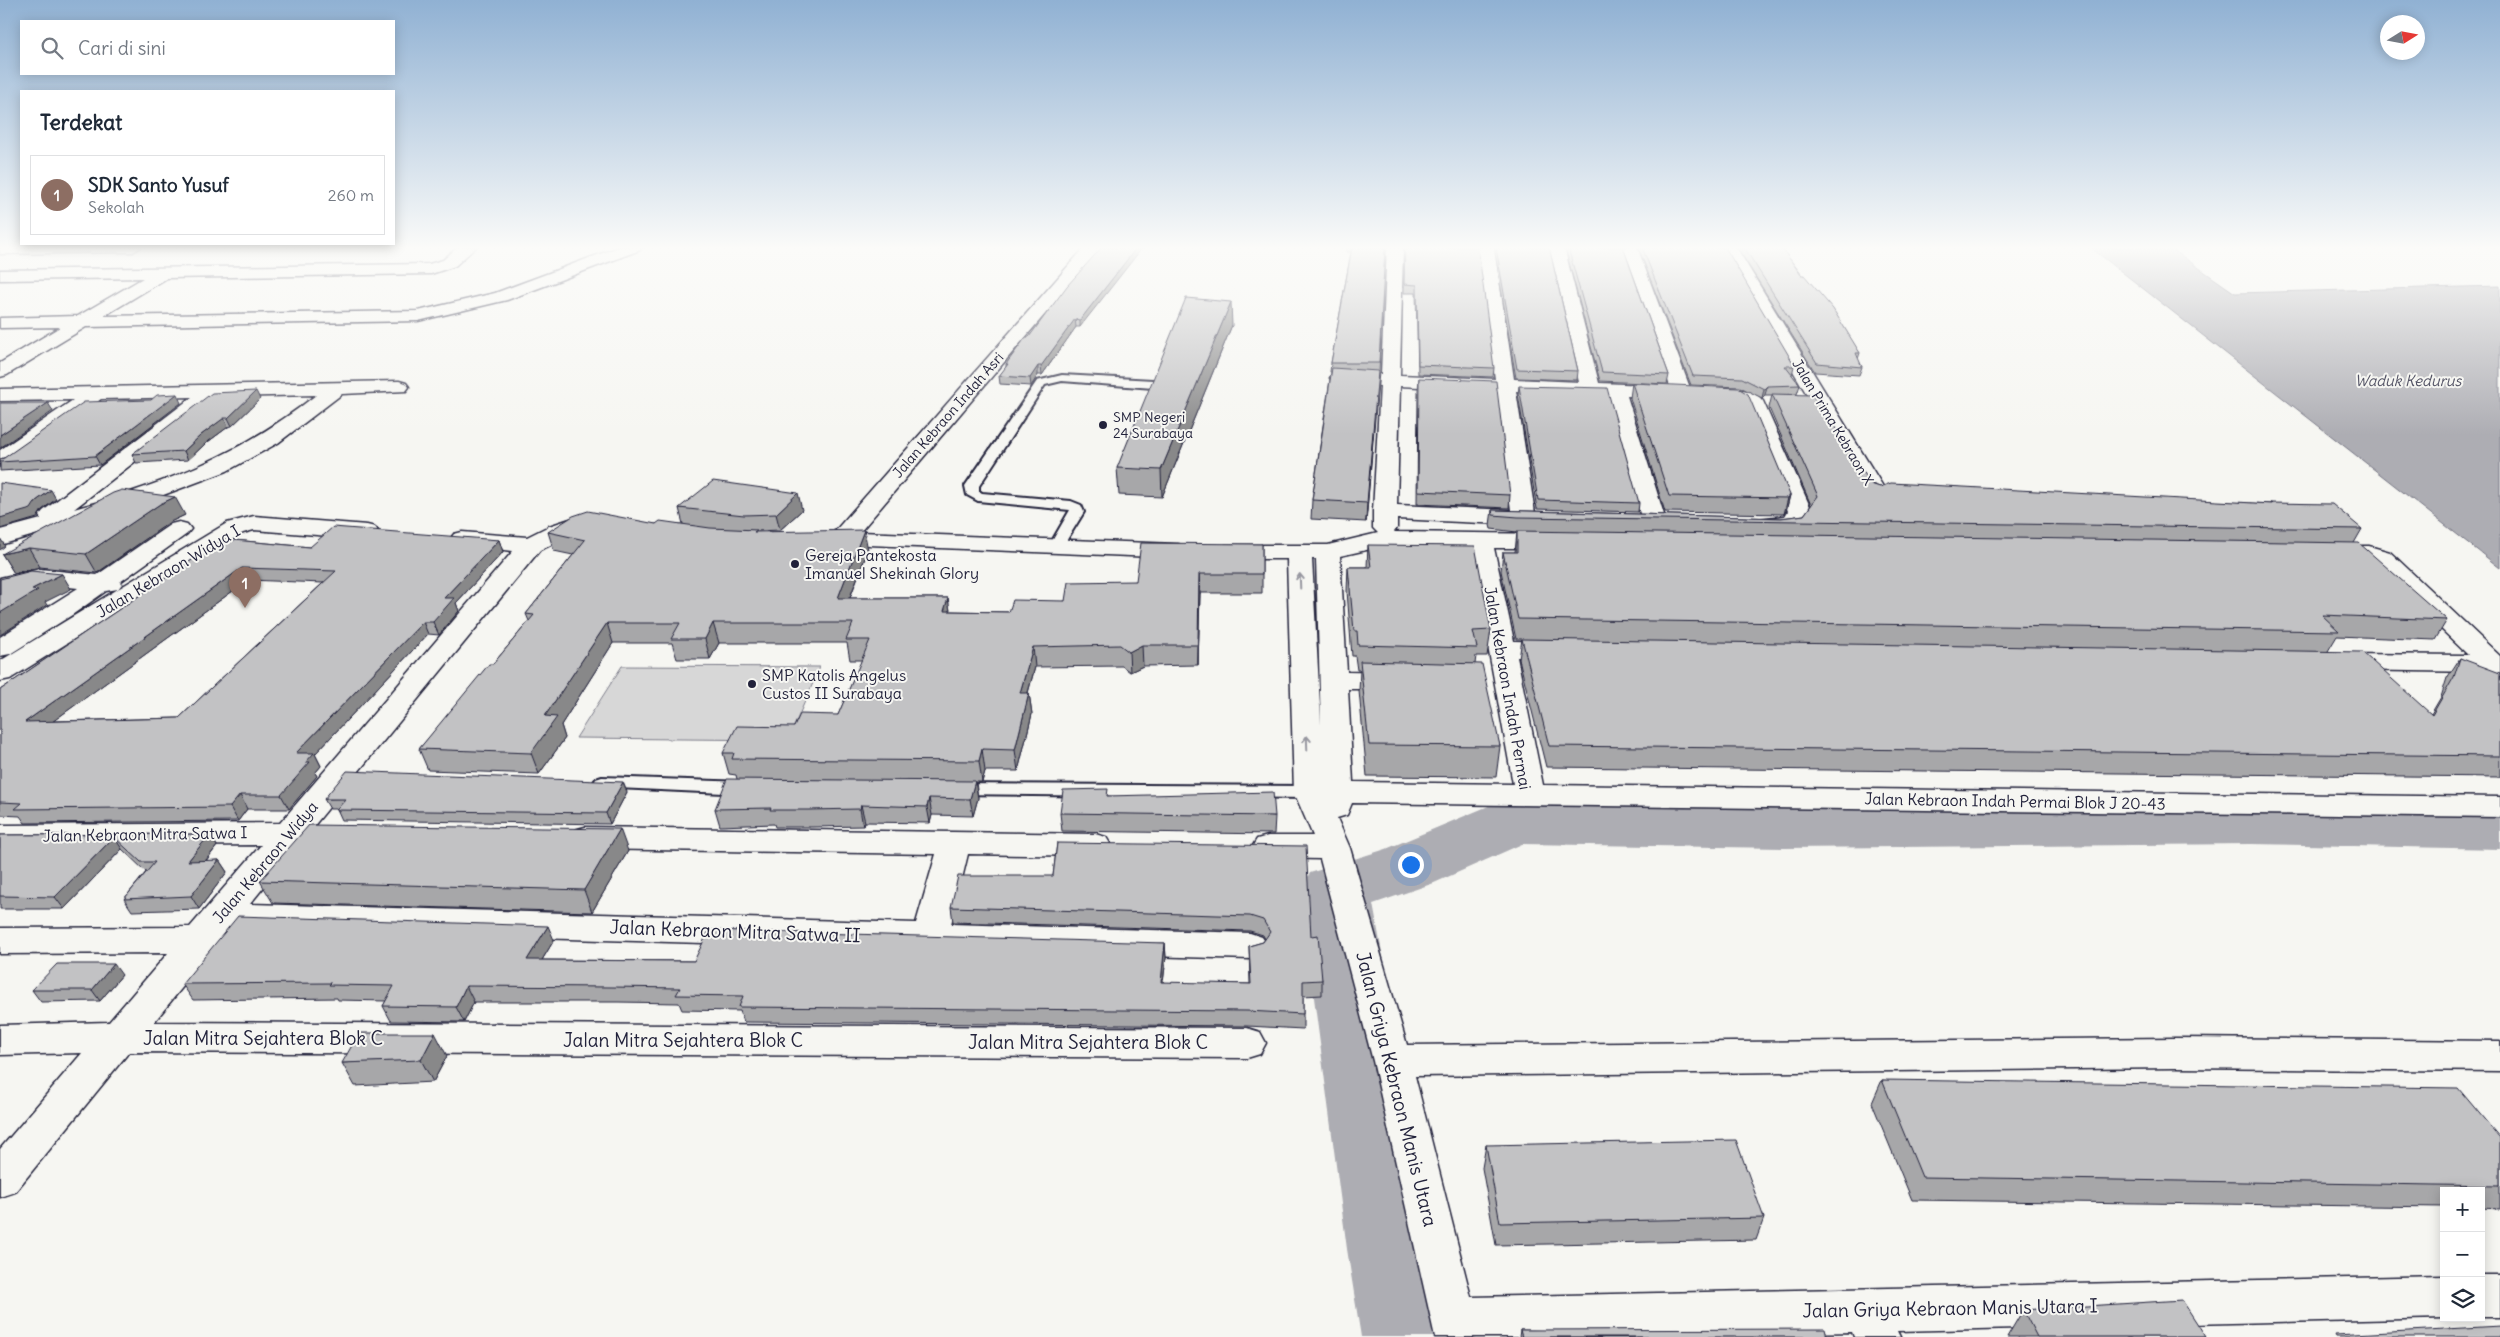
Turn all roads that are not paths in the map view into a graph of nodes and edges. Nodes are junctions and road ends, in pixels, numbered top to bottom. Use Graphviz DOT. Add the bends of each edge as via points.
graph roads {
  1 [pos="102,309"];
  2 [pos="460,309"];
  3 [pos="1040,309"];
  4 [pos="1393,309"];
  5 [pos="1494,309"];
  6 [pos="1571,309"];
  7 [pos="1652,309"];
  8 [pos="1762,309"];
  9 [pos="80,322"];
  10 [pos="0,323"];
  11 [pos="0,371"];
  12 [pos="1336,378"];
  13 [pos="1390,380"];
  14 [pos="1153,384"];
  15 [pos="1504,385"];
  16 [pos="398,387"];
  17 [pos="337,388"];
  18 [pos="1591,389"];
  19 [pos="214,390"];
  20 [pos="1615,390"];
  21 [pos="96,393"];
  22 [pos="1682,393"];
  23 [pos="0,395"];
  24 [pos="0,460"];
  25 [pos="1876,493"];
  26 [pos="1386,511"];
  27 [pos="1524,518"];
  28 [pos="1552,519"];
  29 [pos="1626,520"];
  30 [pos="604,522"];
  31 [pos="1739,523"];
  32 [pos="36,527"];
  33 [pos="179,529"];
  34 [pos="392,534"];
  35 [pos="0,538"];
  36 [pos="442,538"];
  37 [pos="842,538"];
  38 [pos="807,539"];
  39 [pos="1384,539"];
  40 [pos="1481,541"];
  41 [pos="1576,541"];
  42 [pos="531,545"];
  43 [pos="1756,545"];
  44 [pos="1795,545"];
  45 [pos="1055,548"];
  46 [pos="1328,552"];
  47 [pos="2310,552"];
  48 [pos="1299,553"];
  49 [pos="102,584"];
  50 [pos="0,586"];
  51 [pos="140,587"];
  52 [pos="1330,613"];
  53 [pos="1302,614"];
  54 [pos="0,648"];
  55 [pos="1501,649"];
  56 [pos="1580,650"];
  57 [pos="2314,661"];
  58 [pos="2496,667"];
  59 [pos="0,673"];
  60 [pos="1334,680"];
  61 [pos="1421,682"];
  62 [pos="1479,684"];
  63 [pos="1508,685"];
  64 [pos="585,783"];
  65 [pos="760,788"];
  66 [pos="940,790"];
  67 [pos="1323,791"];
  68 [pos="1530,796"];
  69 [pos="2500,807"];
  70 [pos="289,833"];
  71 [pos="329,834"];
  72 [pos="0,836"];
  73 [pos="558,837"];
  74 [pos="955,843"];
  75 [pos="1126,845"];
  76 [pos="1243,847"];
  77 [pos="1331,849"];
  78 [pos="210,928"];
  79 [pos="930,937"];
  80 [pos="0,941"];
  81 [pos="1250,946"];
  82 [pos="118,1037"];
  83 [pos="0,1040"];
  84 [pos="1247,1043"];
  85 [pos="2500,1056"];
  86 [pos="1392,1061"];
  87 [pos="0,1179"];
  88 [pos="2485,1296"];
  89 [pos="2500,1296"];
  90 [pos="2440,1297"];
  91 [pos="1872,1324"];
  92 [pos="1457,1328"];
  1 -- 9 [label="street"];
  2 -- 9 [label="street" via="418,316"];
  3 -- 37 [label="street, Jalan Kebraon Indah Asri"];
  4 -- 13 [label="street"];
  5 -- 15 [label="street"];
  6 -- 18 [label="street"];
  7 -- 22 [label="street"];
  8 -- 25 [label="street, Jalan Prima Kebraon X" via="1811,401"];
  9 -- 10 [label="street"];
  9 -- 11 [label="street"];
  12 -- 13 [label="street"];
  13 -- 15 [label="street"];
  13 -- 26 [label="street"];
  14 -- 45 [label="lane" via="1062,378 1041,383 972,486 972,492 978,497 1072,505 1077,512"];
  15 -- 18 [label="street"];
  15 -- 27 [label="street"];
  16 -- 17 [label="street"];
  17 -- 19 [label="street"];
  17 -- 32 [label="street" via="278,434 246,453 180,483"];
  18 -- 20 [label="street"];
  19 -- 21 [label="street"];
  19 -- 32 [label="street"];
  20 -- 22 [label="street"];
  20 -- 29 [label="street" via="1659,532"];
  21 -- 23 [label="street"];
  21 -- 24 [label="street"];
  22 -- 31 [label="street" via="1740,396 1755,404 1800,511 1792,523"];
  26 -- 27 [label="street"];
  26 -- 39 [label="street"];
  27 -- 28 [label="street"];
  30 -- 42 [label="street" via="579,523"];
  32 -- 35 [label="street"];
  33 -- 49 [label="street"];
  34 -- 51 [label="street, Jalan Kebraon Widya I" via="244,524"];
  36 -- 42 [label="street"];
  37 -- 38 [label="street"];
  37 -- 45 [label="street"];
  39 -- 40 [label="street"];
  39 -- 46 [label="street"];
  40 -- 41 [label="street"];
  40 -- 55 [label="street, Jalan Kebraon Indah Permai"];
  42 -- 70 [label="street, Jalan Kebraon Widya" via="348,776"];
  43 -- 44 [label="street"];
  45 -- 48 [label="street"];
  46 -- 48 [label="street"];
  46 -- 52 [label="street"];
  47 -- 58 [label="street" via="2368,553 2381,557"];
  53 -- 48 [label="street, one-way"];
  49 -- 50 [label="street" via="34,576"];
  49 -- 51 [label="street"];
  49 -- 54 [label="street"];
  51 -- 59 [label="street, Jalan Kebraon Widya I"];
  52 -- 53 [label="street"];
  52 -- 60 [label="street"];
  67 -- 53 [label="street, one-way"];
  55 -- 56 [label="street"];
  55 -- 63 [label="street, Jalan Kebraon Indah Permai"];
  57 -- 58 [label="street"];
  60 -- 61 [label="street"];
  60 -- 67 [label="street"];
  62 -- 63 [label="street"];
  63 -- 68 [label="street, Jalan Kebraon Indah Permai"];
  64 -- 65 [label="lane"];
  66 -- 67 [label="lane"];
  67 -- 68 [label="street, Jalan Kebraon Indah Permai"];
  67 -- 77 [label="street, Jalan Griya Kebraon Manis Utara"];
  68 -- 69 [label="street, Jalan Kebraon Indah Permai Blok J 20-43"];
  70 -- 71 [label="street, Jalan Kebraon Mitra Satwa I"];
  70 -- 72 [label="street, Jalan Kebraon Mitra Satwa I"];
  70 -- 78 [label="street, Jalan Kebraon Widya"];
  73 -- 74 [label="street"];
  74 -- 75 [label="street"];
  74 -- 79 [label="street"];
  76 -- 77 [label="street"];
  77 -- 86 [label="street, Jalan Griya Kebraon Manis Utara"];
  78 -- 79 [label="street, Jalan Kebraon Mitra Satwa II"];
  78 -- 80 [label="street, Jalan Kebraon Mitra Satwa II"];
  78 -- 82 [label="street, Jalan Kebraon Widya"];
  79 -- 81 [label="street, Jalan Kebraon Mitra Satwa II"];
  82 -- 83 [label="street, Jalan Mitra Sejahtera Blok C"];
  82 -- 84 [label="street, Jalan Mitra Sejahtera Blok C"];
  82 -- 87 [label="street, Jalan Kebraon Widya"];
  85 -- 86 [label="street" via="2176,1053"];
  86 -- 92 [label="street, Jalan Griya Kebraon Manis Utara"];
  88 -- 89 [label="street"];
  90 -- 91 [label="street, Jalan Griya Kebraon Manis Utara I"];
  91 -- 92 [label="street, Jalan Griya Kebraon Manis Utara I"];
}
